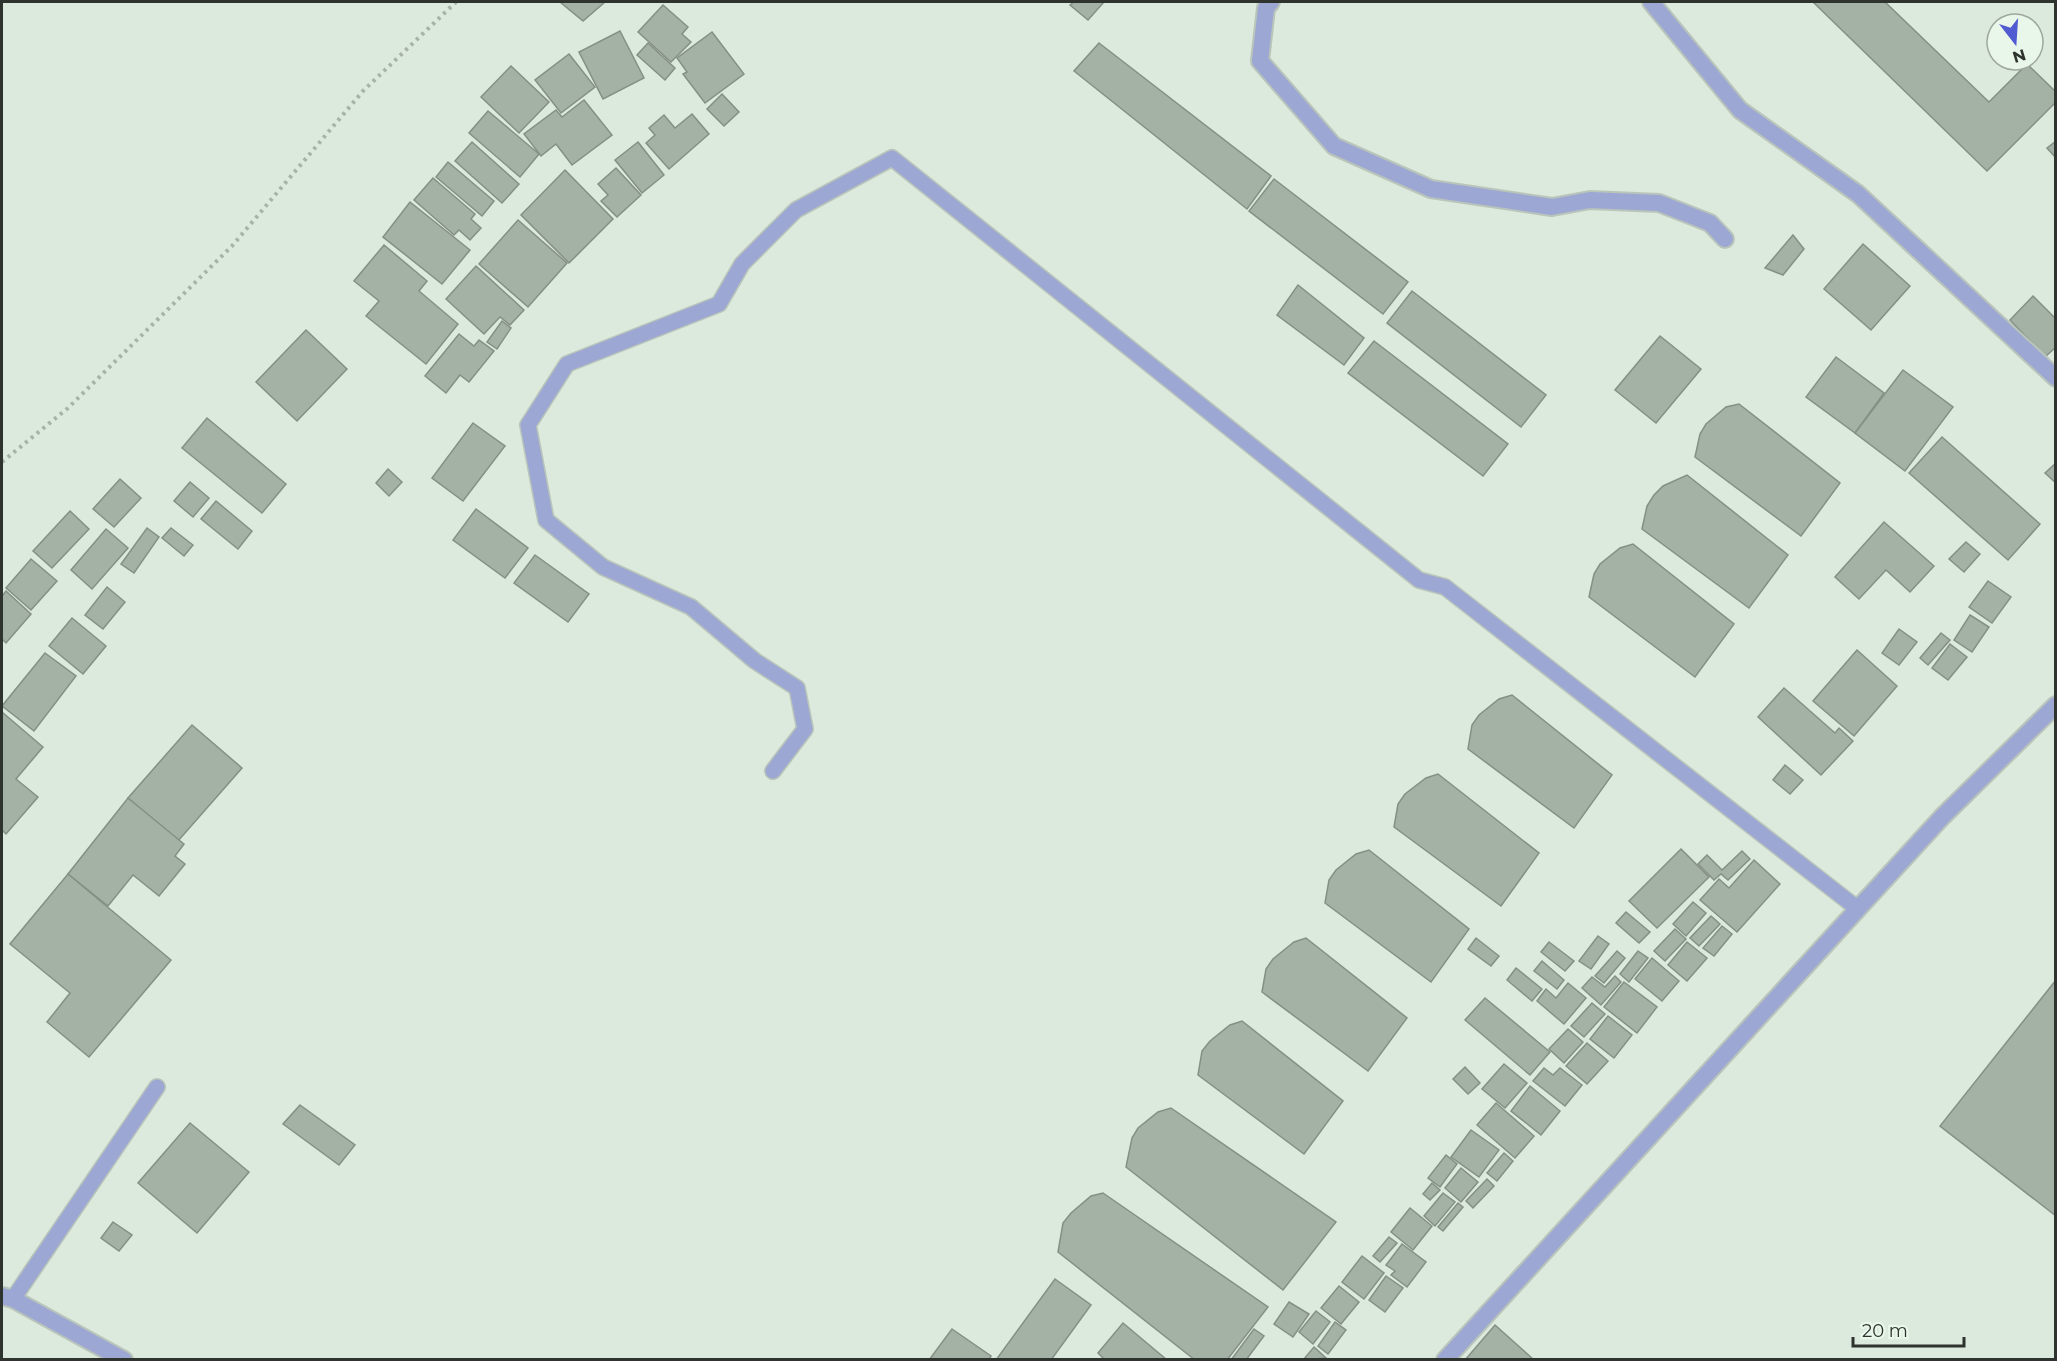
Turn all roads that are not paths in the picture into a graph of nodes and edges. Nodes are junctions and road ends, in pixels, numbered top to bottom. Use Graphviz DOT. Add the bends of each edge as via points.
graph roads {
  1 [pos="1271,2"];
  2 [pos="1651,2"];
  3 [pos="1725,240"];
  4 [pos="2055,378"];
  5 [pos="2055,705"];
  6 [pos="773,771"];
  7 [pos="1858,909"];
  8 [pos="157,1086"];
  9 [pos="7,1298"];
  10 [pos="124,1359"];
  11 [pos="1445,1359"];
  1 -- 3 [label="street" via="1266,8 1260,61 1334,146 1431,189 1552,207 1590,200 1659,203 1710,223"];
  2 -- 4 [label="street" via="1740,111 1858,194"];
  5 -- 7 [label="street" via="1942,817"];
  6 -- 7 [label="lane" via="805,729 798,688 755,661 692,607 603,567 546,520 528,425 567,364 719,304 742,264 796,210 892,158 1419,580 1445,586"];
  7 -- 11 [label="street"];
  8 -- 9 [label="lane"];
  9 -- 10 [label="street"];
}
